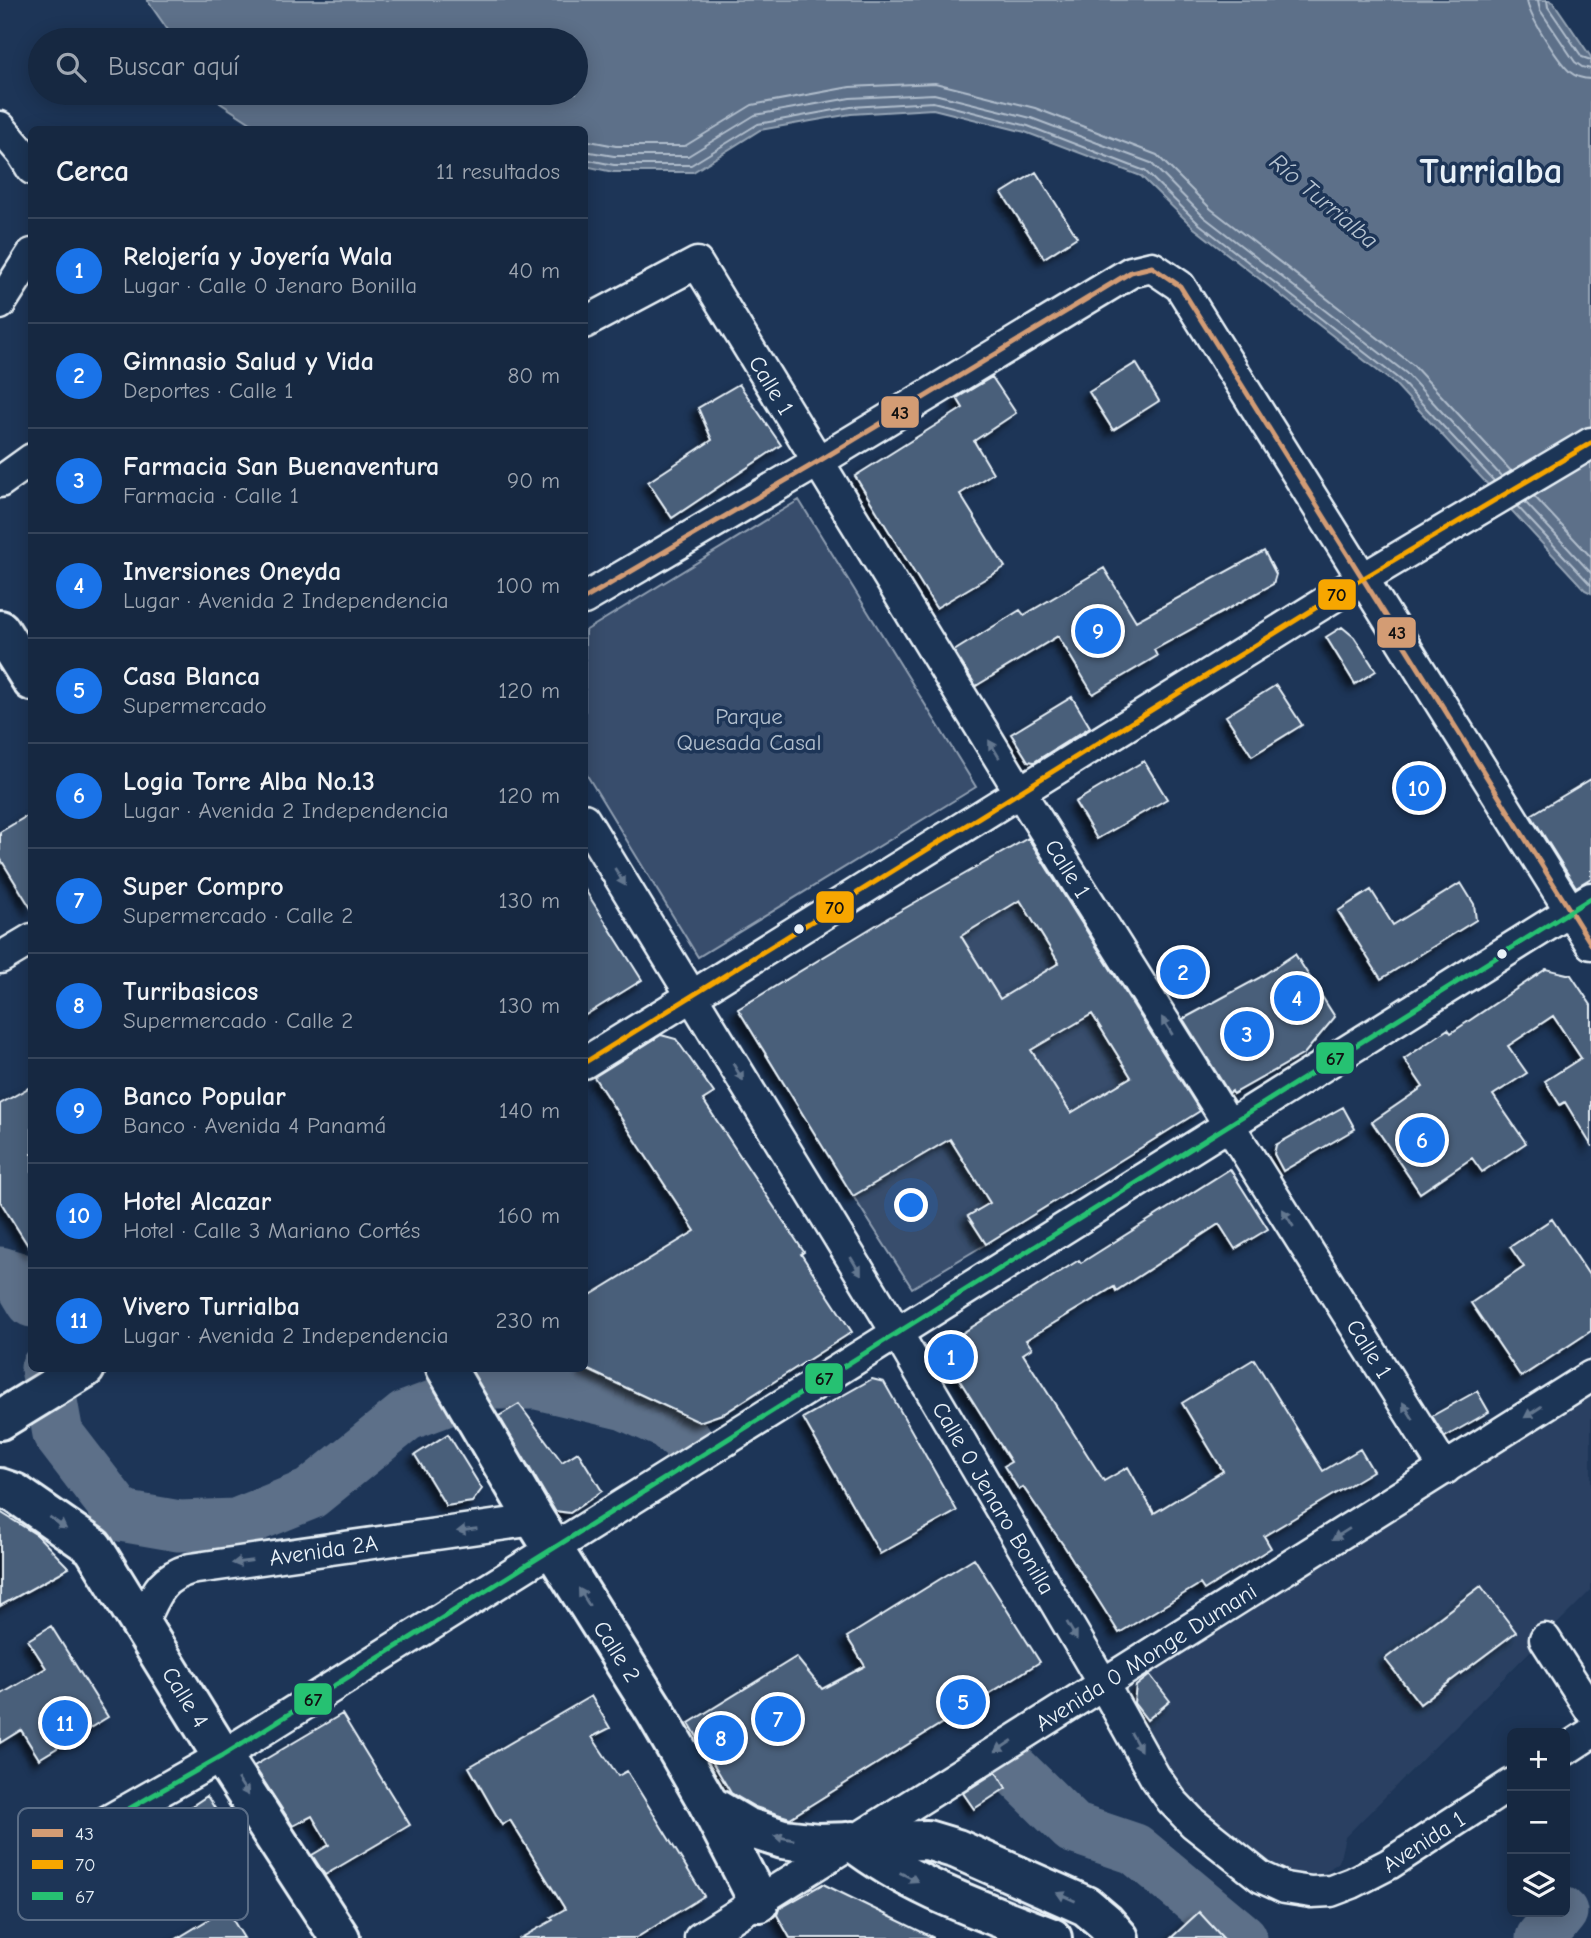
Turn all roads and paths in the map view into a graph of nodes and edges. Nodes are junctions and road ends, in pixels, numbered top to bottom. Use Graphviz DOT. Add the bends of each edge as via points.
graph roads {
  1 [pos="0,127"];
  2 [pos="28,163"];
  3 [pos="28,260"];
  4 [pos="0,304"];
  5 [pos="588,321"];
  6 [pos="1591,443"];
  7 [pos="28,461"];
  8 [pos="819,461"];
  9 [pos="0,482"];
  10 [pos="1362,579"];
  11 [pos="588,597"];
  12 [pos="0,630"];
  13 [pos="28,675"];
  14 [pos="1020,792"];
  15 [pos="588,826"];
  16 [pos="1581,904"];
  17 [pos="28,941"];
  18 [pos="1591,944"];
  19 [pos="0,958"];
  20 [pos="692,996"];
  21 [pos="588,1061"];
  22 [pos="1229,1124"];
  23 [pos="897,1333"];
  24 [pos="1591,1376"];
  25 [pos="71,1377"];
  26 [pos="456,1384"];
  27 [pos="11,1413"];
  28 [pos="1445,1469"];
  29 [pos="0,1488"];
  30 [pos="544,1534"];
  31 [pos="140,1626"];
  32 [pos="1545,1639"];
  33 [pos="1102,1682"];
  34 [pos="1591,1711"];
  35 [pos="1591,1733"];
  36 [pos="1570,1747"];
  37 [pos="222,1756"];
  38 [pos="942,1785"];
  39 [pos="1507,1787"];
  40 [pos="709,1805"];
  41 [pos="130,1808"];
  42 [pos="903,1840"];
  43 [pos="852,1841"];
  44 [pos="1331,1891"];
  45 [pos="759,1902"];
  46 [pos="1106,1933"];
  47 [pos="340,1938"];
  48 [pos="700,1938"];
  49 [pos="1052,1938"];
  1 -- 2 [label="street"];
  3 -- 4 [label="street"];
  5 -- 8 [label="street, Calle 1" via="697,263"];
  6 -- 10 [label="street"];
  7 -- 9 [label="street"];
  8 -- 10 [label="street" via="1131,272 1152,267 1180,286"];
  8 -- 11 [label="street"];
  14 -- 8 [label="street, Calle 1, one-way"];
  10 -- 14 [label="street"];
  10 -- 16 [label="street"];
  12 -- 13 [label="main road"];
  14 -- 20 [label="street"];
  22 -- 14 [label="street, Calle 1, one-way"];
  15 -- 20 [label="street, Calle 0 Jenaro Bonilla, one-way"];
  16 -- 18 [label="street"];
  16 -- 22 [label="street"];
  17 -- 19 [label="street"];
  20 -- 21 [label="street"];
  20 -- 23 [label="street, Calle 0 Jenaro Bonilla, one-way"];
  22 -- 23 [label="street"];
  28 -- 22 [label="street, Calle 1, one-way"];
  23 -- 30 [label="street"];
  23 -- 33 [label="street, Calle 0 Jenaro Bonilla, one-way"];
  24 -- 28 [label="street, Avenida 0 Monge Dumani, one-way"];
  25 -- 27 [label="main road"];
  26 -- 30 [label="main road, Calle 2"];
  28 -- 33 [label="street, Avenida 0 Monge Dumani, one-way"];
  29 -- 31 [label="main road, Calle 4, one-way" via="15,1493 93,1548"];
  30 -- 31 [label="street, Avenida 2A, one-way" via="190,1569 163,1583"];
  30 -- 37 [label="street"];
  40 -- 30 [label="main road, Calle 2, one-way"];
  31 -- 37 [label="main road, Calle 4"];
  32 -- 34 [label="street"];
  33 -- 38 [label="street, Avenida 0 Monge Dumani, one-way"];
  33 -- 44 [label="street, Calle 0 Jenaro Bonilla, one-way" via="1155,1777 1193,1823 1261,1877 1285,1888"];
  35 -- 36 [label="street"];
  37 -- 41 [label="street"];
  37 -- 47 [label="main road, Calle 4, one-way"];
  38 -- 42 [label="street"];
  38 -- 43 [label="street, Avenida 0 Monge Dumani"];
  39 -- 44 [label="street, Avenida 1" via="1389,1864"];
  43 -- 40 [label="main road, Calle 2, one-way" via="783,1839 746,1827"];
  40 -- 45 [label="main road"];
  42 -- 43 [label="main road, Calle 2"];
  46 -- 42 [label="main road, Calle 2, one-way" via="1086,1906 957,1849 927,1840"];
  43 -- 45 [label="street, Avenida 0 Monge Dumani"];
  43 -- 49 [label="main road, one-way" via="944,1895"];
  45 -- 48 [label="street, Avenida 0 Monge Dumani"];
}
